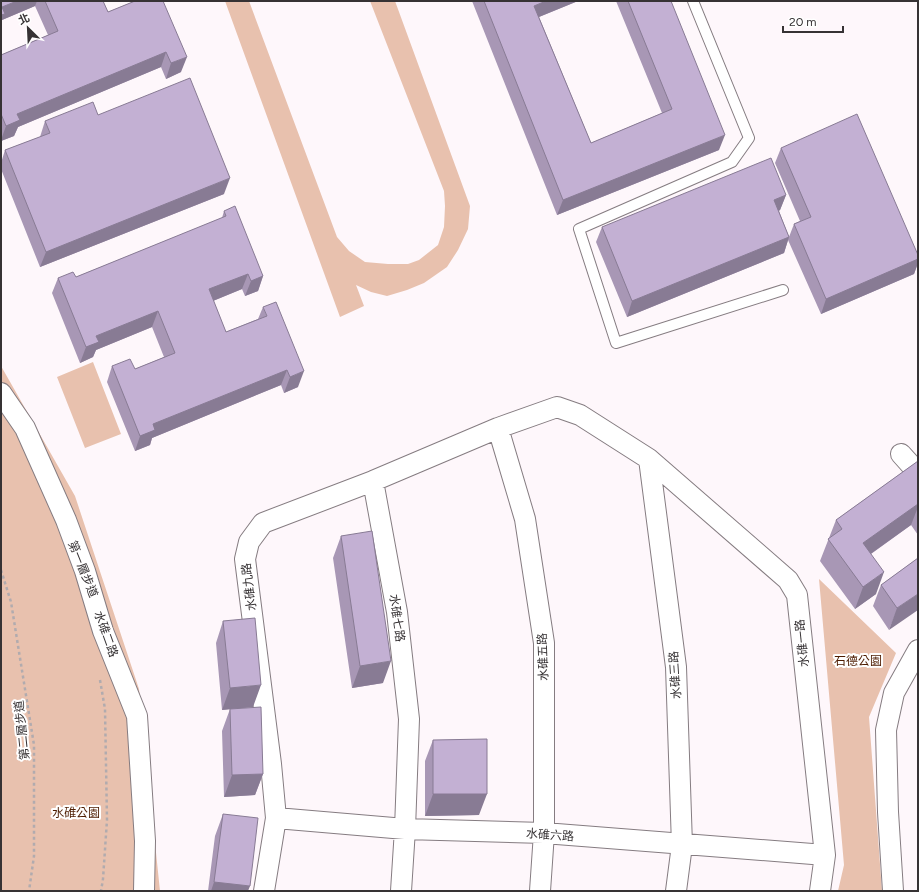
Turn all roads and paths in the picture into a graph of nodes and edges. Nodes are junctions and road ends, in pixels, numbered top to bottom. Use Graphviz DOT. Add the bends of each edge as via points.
graph roads {
  1 [pos="693,1"];
  2 [pos="783,290"];
  3 [pos="1,393"];
  4 [pos="498,428"];
  5 [pos="901,454"];
  6 [pos="649,459"];
  7 [pos="918,473"];
  8 [pos="373,481"];
  9 [pos="1,570"];
  10 [pos="918,650"];
  11 [pos="99,678"];
  12 [pos="276,818"];
  13 [pos="405,829"];
  14 [pos="544,833"];
  15 [pos="682,845"];
  16 [pos="825,855"];
  17 [pos="29,891"];
  18 [pos="101,891"];
  19 [pos="144,891"];
  20 [pos="264,891"];
  21 [pos="401,891"];
  22 [pos="540,891"];
  23 [pos="676,891"];
  24 [pos="820,891"];
  25 [pos="892,891"];
  1 -- 2 [label="lane" via="749,138 732,162 579,229 616,343"];
  3 -- 19 [label="street, 水碓二路" via="24,428 66,520 103,631 137,716 145,841"];
  4 -- 6 [label="street, 水碓一路" via="557,407 580,415"];
  4 -- 8 [label="street"];
  4 -- 14 [label="street, 水碓五路" via="525,519 544,643"];
  5 -- 7 [label="street"];
  6 -- 15 [label="street, 水碓三路" via="676,667"];
  6 -- 16 [label="street, 水碓一路" via="788,580 797,595"];
  8 -- 12 [label="street, 水碓九路" via="263,523 249,542 245,558"];
  8 -- 13 [label="street, 水碓七路" via="397,612 409,719"];
  9 -- 17 [label="path, 第二層步道" via="11,602 34,745 34,856"];
  10 -- 25 [label="street" via="894,693 886,730"];
  11 -- 18 [label="path" via="105,709 107,820"];
  12 -- 13 [label="street, 水碓六路"];
  12 -- 20 [label="street, 水碓九路"];
  13 -- 14 [label="street, 水碓六路"];
  13 -- 21 [label="street, 水碓七路"];
  14 -- 15 [label="street, 水碓六路"];
  14 -- 22 [label="street, 水碓五路"];
  15 -- 16 [label="street, 水碓六路"];
  15 -- 23 [label="street, 水碓三路"];
  16 -- 24 [label="street, 水碓一路"];
}
